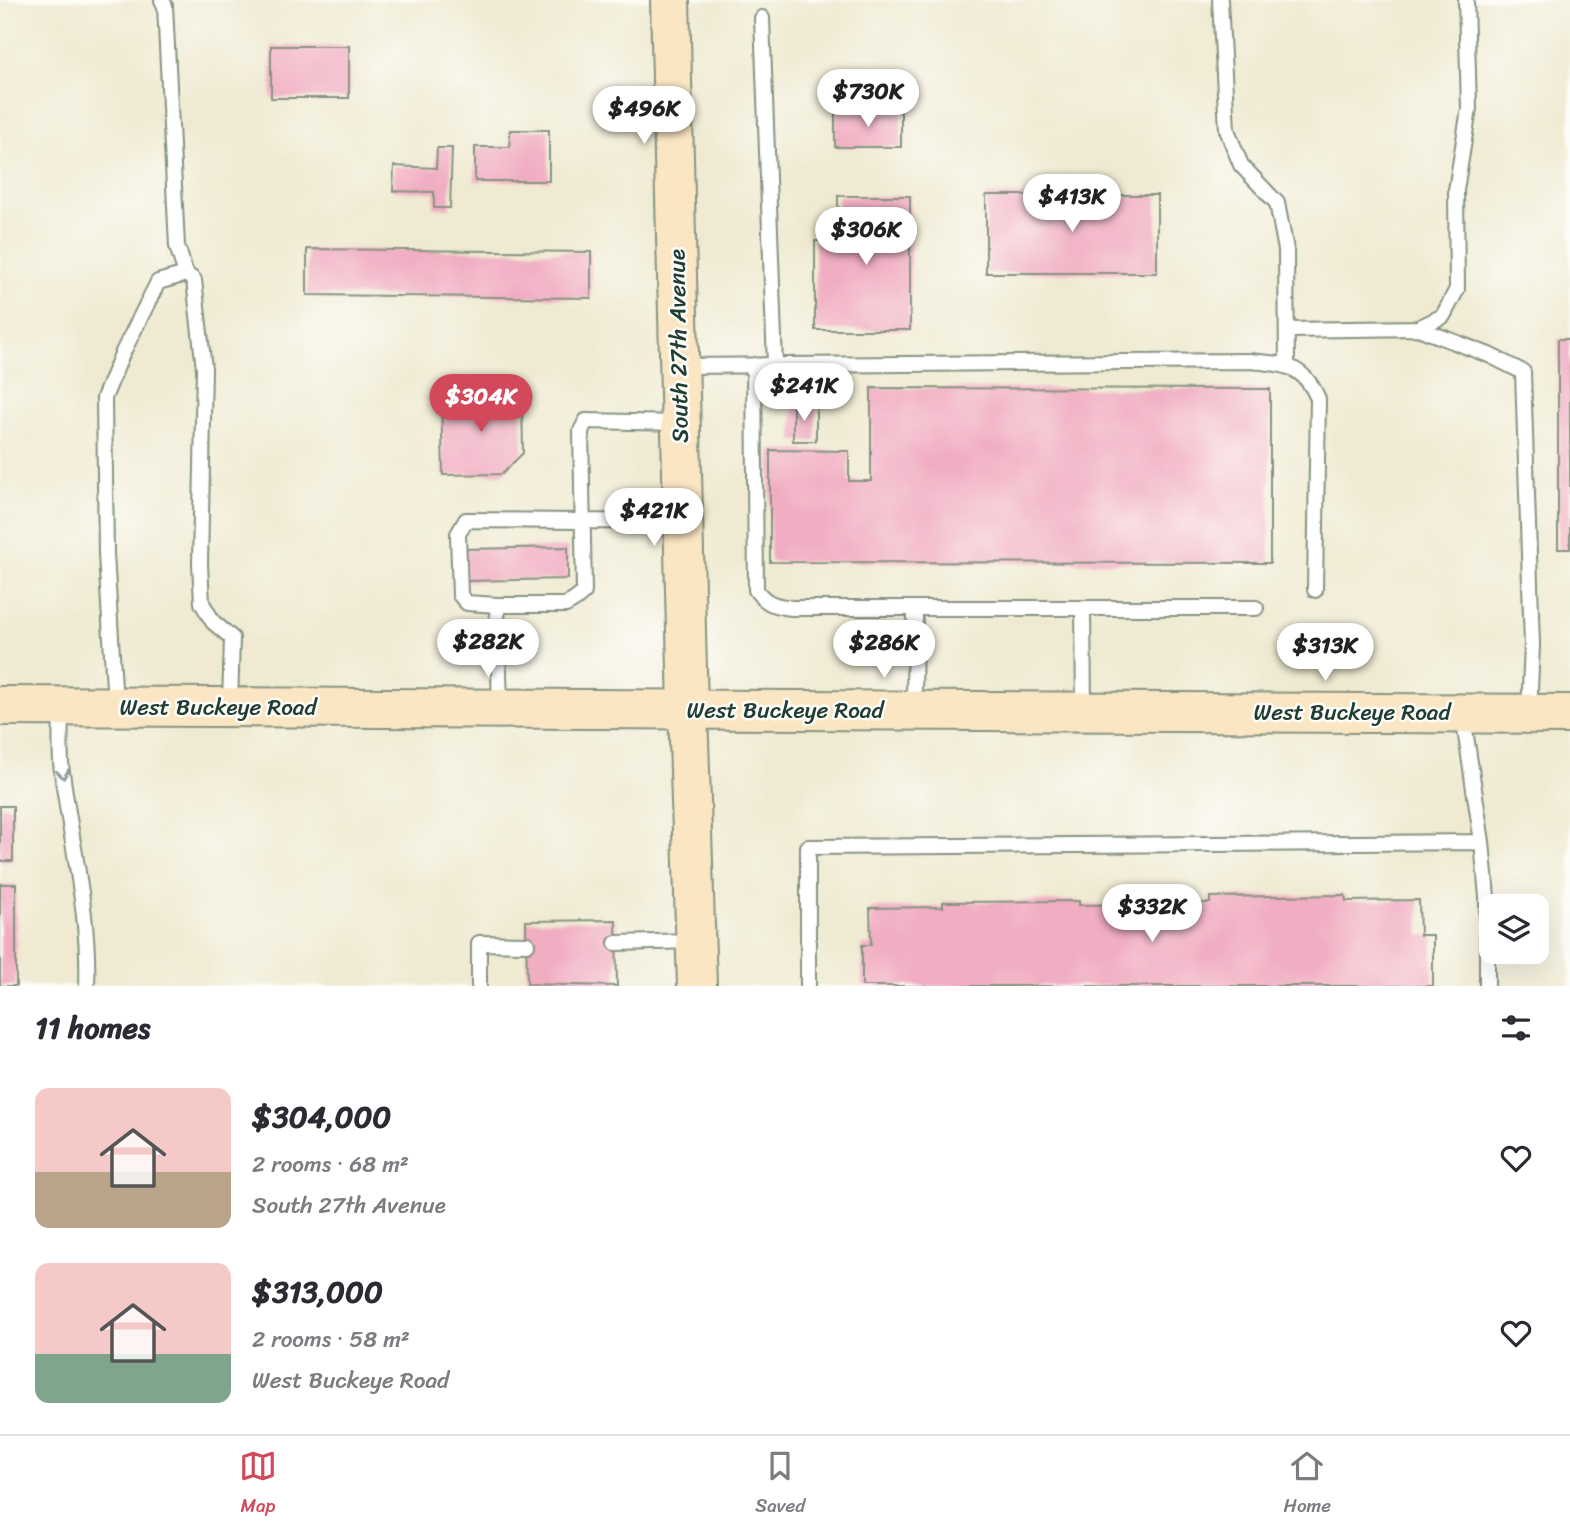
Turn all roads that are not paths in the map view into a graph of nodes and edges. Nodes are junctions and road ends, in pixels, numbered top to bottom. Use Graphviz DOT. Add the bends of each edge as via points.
graph roads {
  1 [pos="162,0"];
  2 [pos="670,0"];
  3 [pos="1220,0"];
  4 [pos="1466,0"];
  5 [pos="762,18"];
  6 [pos="186,274"];
  7 [pos="1418,328"];
  8 [pos="1287,330"];
  9 [pos="754,365"];
  10 [pos="775,365"];
  11 [pos="1287,365"];
  12 [pos="679,366"];
  13 [pos="680,423"];
  14 [pos="583,521"];
  15 [pos="683,522"];
  16 [pos="1315,590"];
  17 [pos="497,605"];
  18 [pos="915,608"];
  19 [pos="1083,608"];
  20 [pos="1256,608"];
  21 [pos="0,705"];
  22 [pos="61,706"];
  23 [pos="115,706"];
  24 [pos="230,707"];
  25 [pos="500,709"];
  26 [pos="688,709"];
  27 [pos="914,710"];
  28 [pos="1084,710"];
  29 [pos="1463,713"];
  30 [pos="1529,714"];
  31 [pos="1570,714"];
  32 [pos="1482,842"];
  33 [pos="696,941"];
  34 [pos="616,943"];
  35 [pos="527,944"];
  36 [pos="87,986"];
  37 [pos="479,986"];
  38 [pos="697,986"];
  39 [pos="808,986"];
  40 [pos="1487,986"];
  1 -- 6 [label="lane" via="177,246"];
  2 -- 12 [label="main road, South 27th Avenue"];
  3 -- 8 [label="lane" via="1227,130 1241,164 1277,203 1286,250"];
  4 -- 7 [label="lane" via="1469,109 1456,190 1457,289 1443,316"];
  5 -- 10 [label="lane"];
  6 -- 23 [label="lane" via="158,282 104,398 106,554"];
  6 -- 24 [label="lane" via="194,280 204,369 202,603 213,622 232,638"];
  7 -- 8 [label="lane"];
  7 -- 30 [label="lane" via="1523,372 1532,645"];
  8 -- 11 [label="lane"];
  9 -- 10 [label="lane"];
  9 -- 12 [label="lane"];
  9 -- 18 [label="lane" via="756,590 773,606"];
  10 -- 11 [label="lane" via="1250,361"];
  11 -- 16 [label="lane" via="1313,384 1318,398"];
  12 -- 13 [label="main road, South 27th Avenue"];
  13 -- 14 [label="lane" via="586,421 580,431"];
  13 -- 15 [label="main road, South 27th Avenue"];
  14 -- 15 [label="lane"];
  14 -- 17 [label="lane" via="584,592 576,600 566,605"];
  14 -- 17 [label="lane" via="466,520 458,534 460,595 467,603"];
  15 -- 26 [label="main road, South 27th Avenue"];
  17 -- 25 [label="lane"];
  18 -- 19 [label="lane"];
  18 -- 27 [label="lane"];
  19 -- 20 [label="lane"];
  19 -- 28 [label="lane"];
  21 -- 22 [label="main road, West Buckeye Road"];
  22 -- 23 [label="main road, West Buckeye Road"];
  22 -- 36 [label="lane, one-way" via="61,769 79,878"];
  23 -- 24 [label="main road, West Buckeye Road"];
  24 -- 25 [label="main road, West Buckeye Road"];
  25 -- 26 [label="main road, West Buckeye Road"];
  26 -- 27 [label="main road, West Buckeye Road"];
  26 -- 33 [label="main road, South 27th Avenue"];
  27 -- 28 [label="main road, West Buckeye Road"];
  28 -- 29 [label="main road, West Buckeye Road"];
  29 -- 30 [label="main road, West Buckeye Road"];
  29 -- 32 [label="lane"];
  30 -- 31 [label="main road, West Buckeye Road"];
  32 -- 39 [label="lane" via="808,848"];
  32 -- 40 [label="lane"];
  33 -- 34 [label="lane"];
  33 -- 38 [label="main road, South 27th Avenue"];
  35 -- 37 [label="lane" via="479,943"];
}
